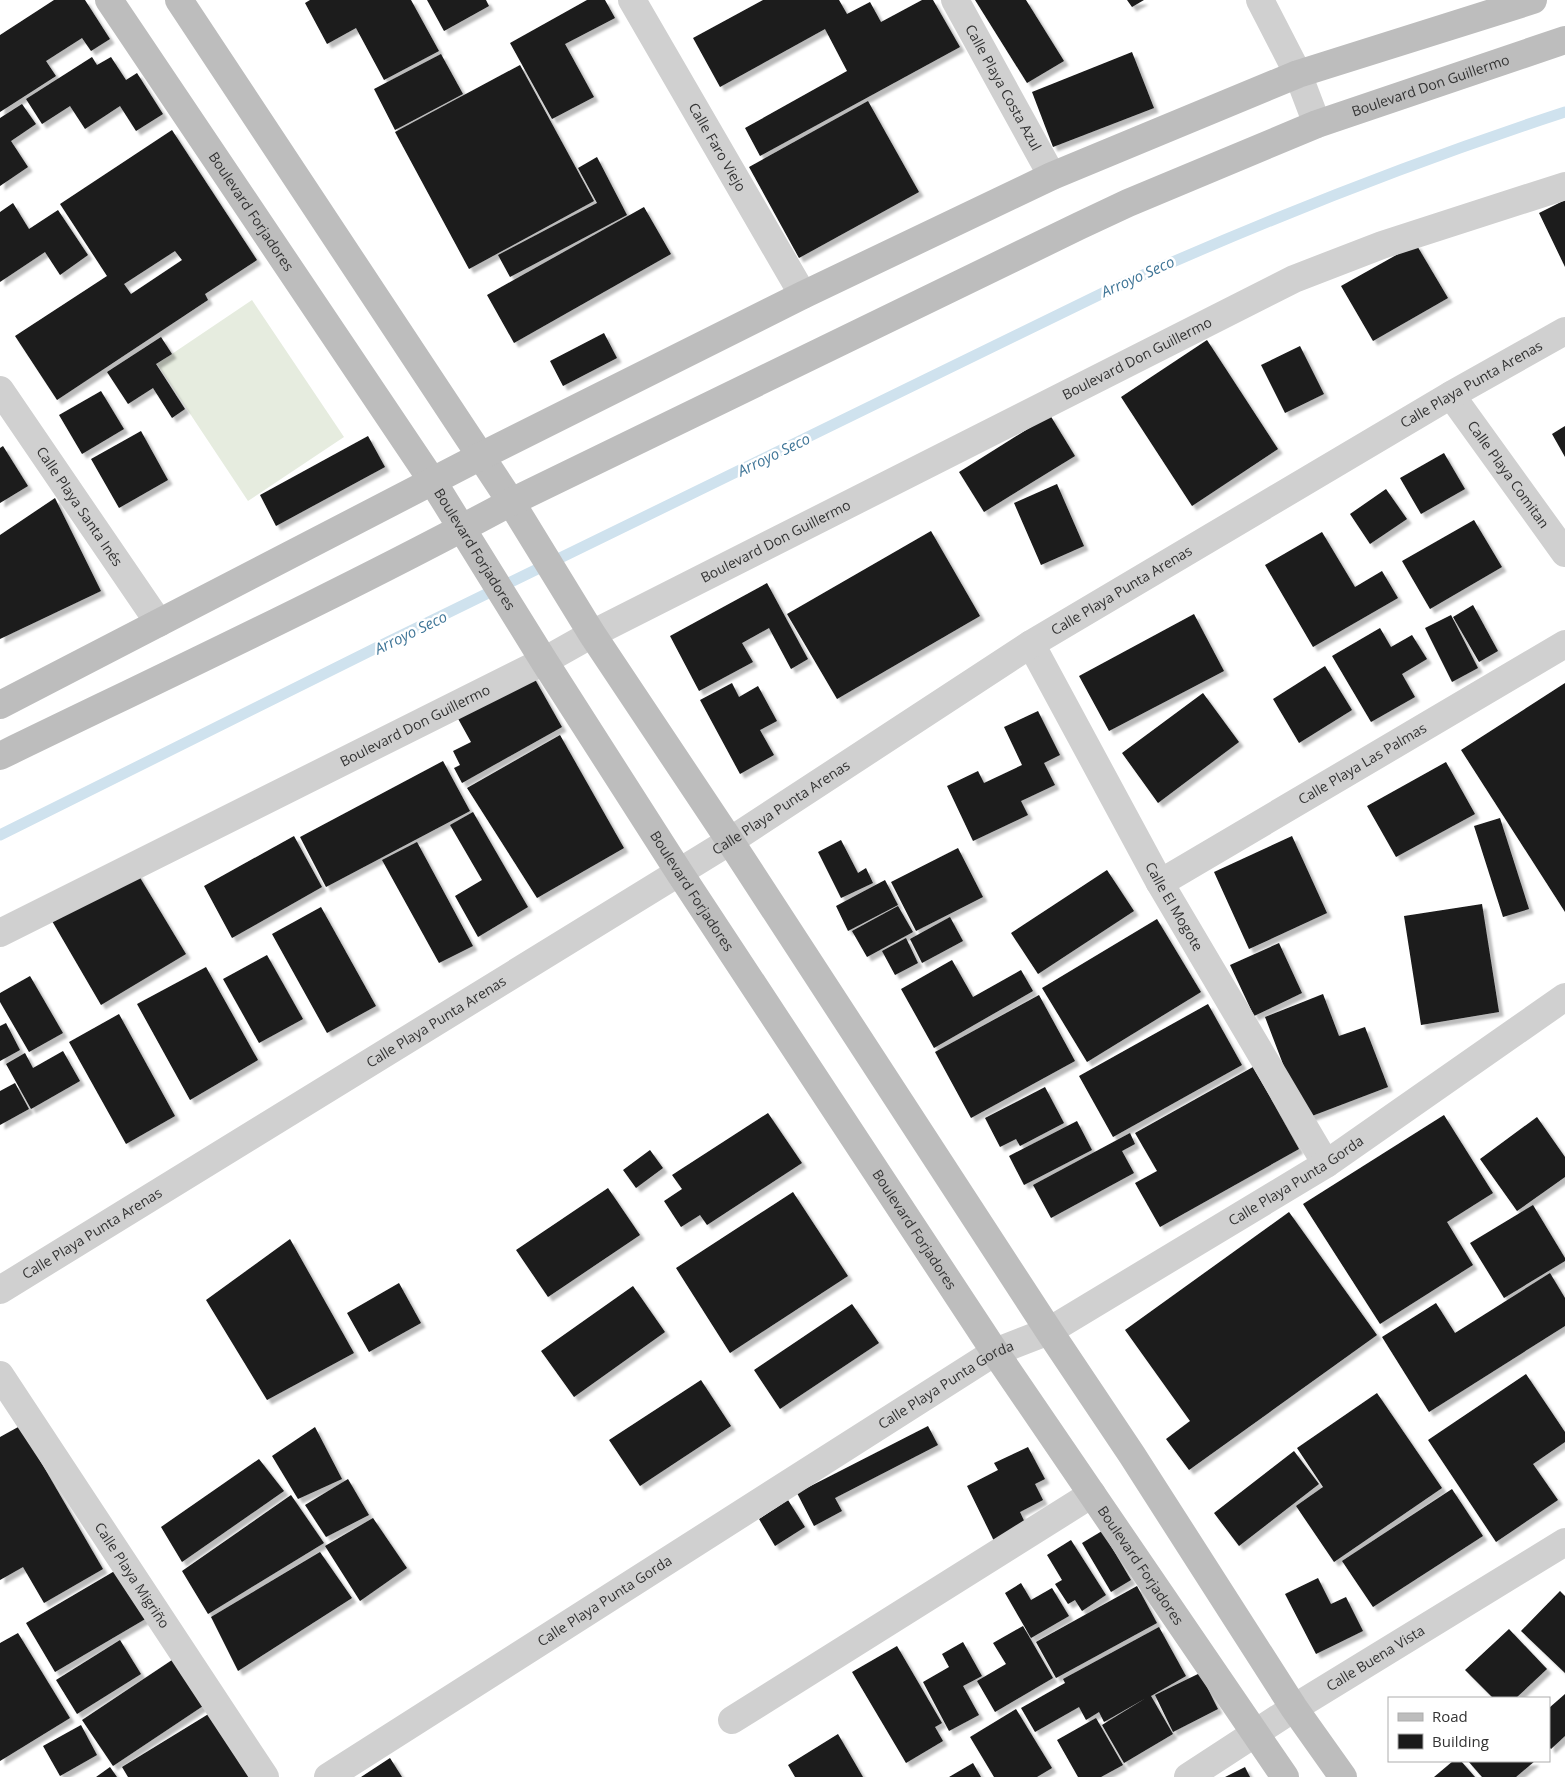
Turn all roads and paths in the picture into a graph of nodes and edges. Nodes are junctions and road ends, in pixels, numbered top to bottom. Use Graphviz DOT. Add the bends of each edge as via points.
graph roads {
  1 [pos="109,0"];
  2 [pos="179,0"];
  3 [pos="632,0"];
  4 [pos="955,0"];
  5 [pos="1260,0"];
  6 [pos="1533,0"];
  7 [pos="1565,40"];
  8 [pos="1298,74"];
  9 [pos="1316,124"];
  10 [pos="1052,176"];
  11 [pos="1565,186"];
  12 [pos="804,295"];
  13 [pos="1565,331"];
  14 [pos="0,390"];
  15 [pos="1450,395"];
  16 [pos="481,456"];
  17 [pos="433,482"];
  18 [pos="515,509"];
  19 [pos="466,534"];
  20 [pos="1565,553"];
  21 [pos="159,623"];
  22 [pos="592,634"];
  23 [pos="1032,644"];
  24 [pos="1565,644"];
  25 [pos="544,661"];
  26 [pos="0,705"];
  27 [pos="0,756"];
  28 [pos="730,841"];
  29 [pos="680,872"];
  30 [pos="1160,883"];
  31 [pos="0,932"];
  32 [pos="1565,997"];
  33 [pos="1326,1164"];
  34 [pos="0,1290"];
  35 [pos="1049,1331"];
  36 [pos="995,1352"];
  37 [pos="0,1375"];
  38 [pos="1092,1494"];
  39 [pos="1565,1542"];
  40 [pos="1294,1708"];
  41 [pos="732,1720"];
  42 [pos="1255,1735"];
  43 [pos="265,1777"];
  44 [pos="328,1777"];
  45 [pos="1188,1777"];
  46 [pos="1285,1777"];
  47 [pos="1343,1777"];
  1 -- 17 [label="main road, Boulevard Forjadores"];
  2 -- 16 [label="main road"];
  3 -- 12 [label="street, Calle Faro Viejo"];
  4 -- 10 [label="street, Calle Playa Costa Azul"];
  5 -- 8 [label="street"];
  6 -- 8 [label="main road"];
  7 -- 9 [label="main road, Boulevard Don Guillermo"];
  8 -- 9 [label="street"];
  8 -- 10 [label="main road"];
  9 -- 18 [label="main road, Boulevard Don Guillermo" via="1078,226"];
  10 -- 12 [label="main road"];
  11 -- 22 [label="street, Boulevard Don Guillermo" via="1382,245 1294,279"];
  12 -- 16 [label="main road"];
  13 -- 15 [label="street, Calle Playa Punta Arenas"];
  14 -- 21 [label="street, Calle Playa Santa Inés"];
  15 -- 20 [label="street, Calle Playa Comitan"];
  15 -- 23 [label="street, Calle Playa Punta Arenas"];
  16 -- 17 [label="main road"];
  16 -- 18 [label="main road"];
  17 -- 19 [label="main road, Boulevard Forjadores"];
  17 -- 21 [label="main road"];
  18 -- 19 [label="main road, Boulevard Don Guillermo"];
  18 -- 22 [label="main road"];
  19 -- 25 [label="main road, Boulevard Forjadores"];
  19 -- 27 [label="main road, Boulevard Don Guillermo"];
  21 -- 26 [label="main road"];
  22 -- 25 [label="street, Boulevard Don Guillermo"];
  22 -- 28 [label="main road"];
  23 -- 28 [label="street, Calle Playa Punta Arenas"];
  23 -- 30 [label="street, Calle El Mogote"];
  24 -- 30 [label="street, Calle Playa Las Palmas"];
  25 -- 29 [label="main road, Boulevard Forjadores"];
  25 -- 31 [label="street, Boulevard Don Guillermo"];
  28 -- 29 [label="street, Calle Playa Punta Arenas"];
  28 -- 35 [label="main road"];
  29 -- 34 [label="street, Calle Playa Punta Arenas"];
  29 -- 36 [label="main road, Boulevard Forjadores"];
  30 -- 33 [label="street, Calle El Mogote"];
  32 -- 33 [label="street, Calle Playa Punta Gorda"];
  33 -- 35 [label="street, Calle Playa Punta Gorda"];
  35 -- 36 [label="street, Calle Playa Punta Gorda"];
  35 -- 40 [label="main road"];
  36 -- 38 [label="main road, Boulevard Forjadores"];
  36 -- 44 [label="street, Calle Playa Punta Gorda"];
  37 -- 43 [label="street, Calle Playa Migriño"];
  38 -- 41 [label="street"];
  38 -- 42 [label="main road, Boulevard Forjadores"];
  39 -- 40 [label="street, Calle Buena Vista"];
  40 -- 42 [label="street, Calle Buena Vista"];
  40 -- 47 [label="main road"];
  42 -- 45 [label="street, Calle Buena Vista"];
  42 -- 46 [label="main road, Boulevard Forjadores"];
}
